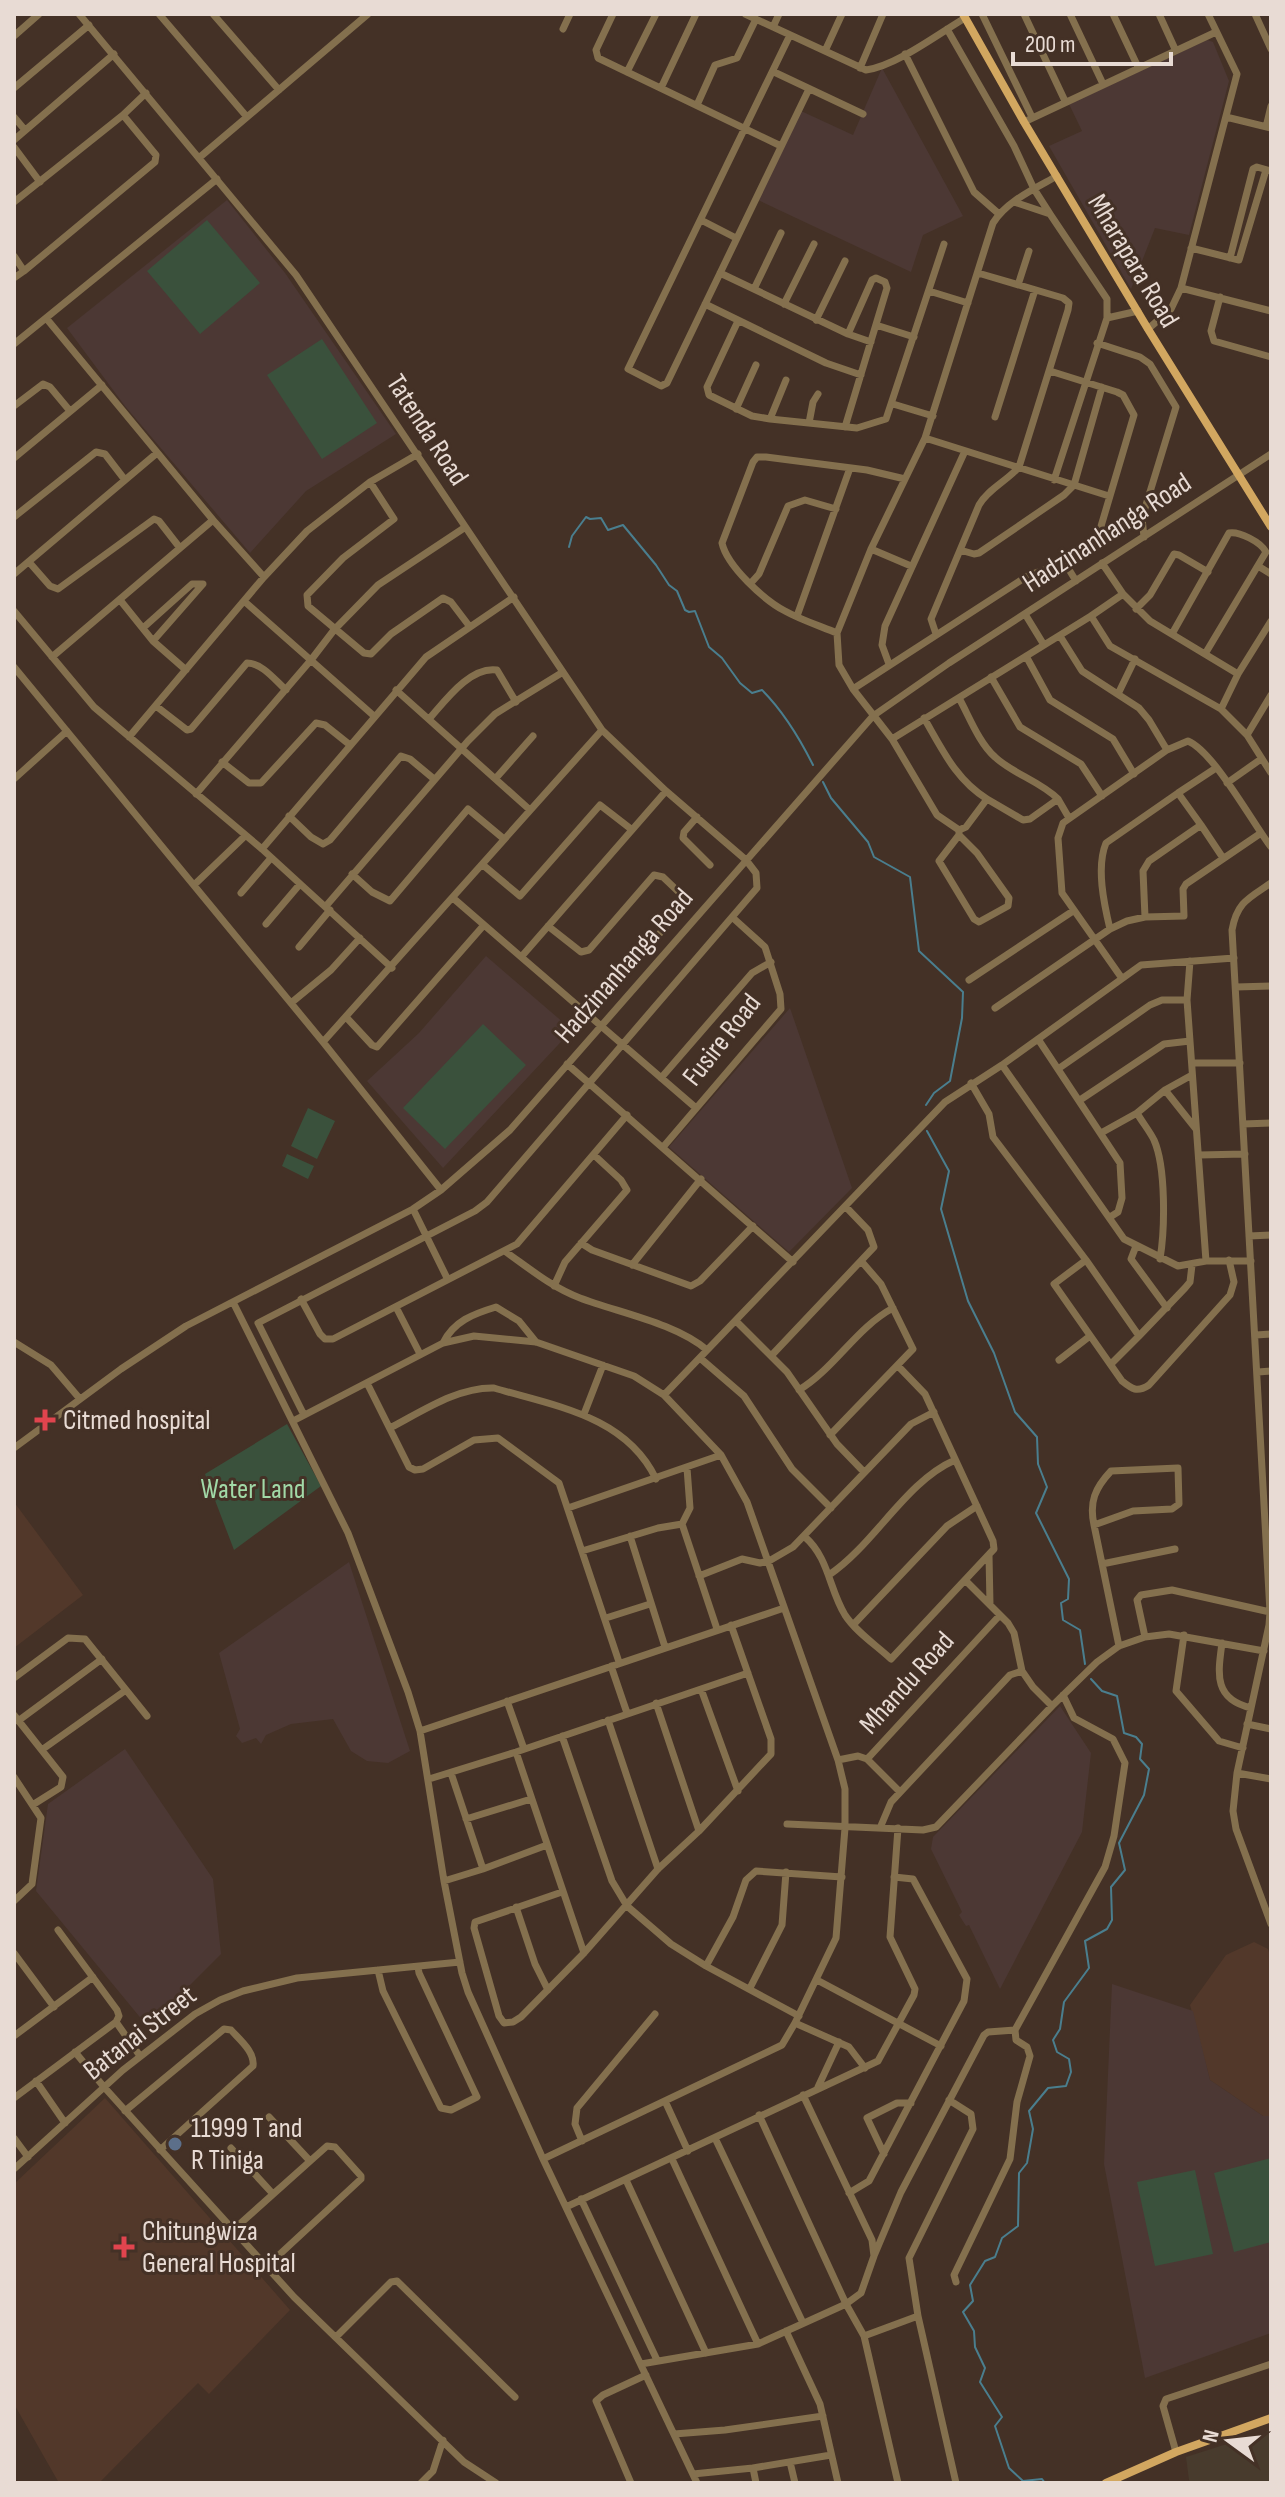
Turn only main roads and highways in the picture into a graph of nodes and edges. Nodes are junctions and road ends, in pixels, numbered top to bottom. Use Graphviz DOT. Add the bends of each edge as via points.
graph roads {
  1 [pos="964,16"];
  2 [pos="1271,527"];
  3 [pos="1271,2418"];
  4 [pos="1106,2483"];
  1 -- 2 [label="main road, Mharapara Road"];
  3 -- 4 [label="main road"];
}
